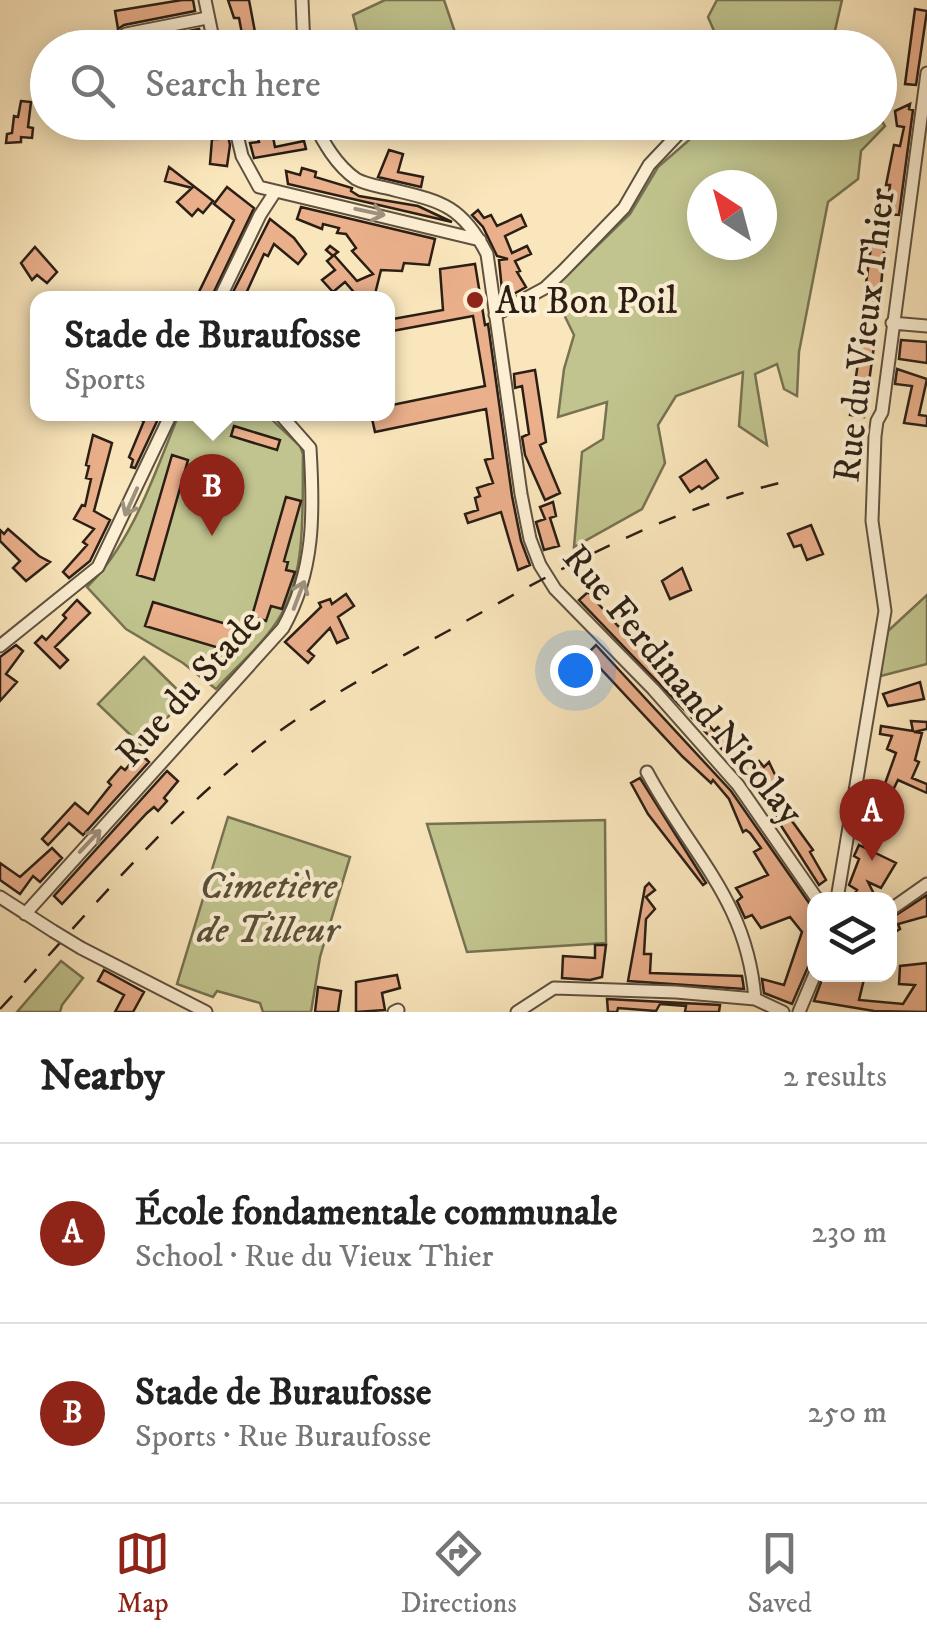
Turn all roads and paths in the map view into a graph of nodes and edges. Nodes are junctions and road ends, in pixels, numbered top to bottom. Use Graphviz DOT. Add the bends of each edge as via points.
graph roads {
  1 [pos="205,0"];
  2 [pos="302,0"];
  3 [pos="207,18"];
  4 [pos="146,30"];
  5 [pos="210,30"];
  6 [pos="303,30"];
  7 [pos="927,73"];
  8 [pos="238,140"];
  9 [pos="323,140"];
  10 [pos="673,140"];
  11 [pos="275,192"];
  12 [pos="480,240"];
  13 [pos="223,291"];
  14 [pos="495,315"];
  15 [pos="892,322"];
  16 [pos="927,326"];
  17 [pos="168,421"];
  18 [pos="286,421"];
  19 [pos="0,646"];
  20 [pos="647,772"];
  21 [pos="927,884"];
  22 [pos="812,892"];
  23 [pos="838,892"];
  24 [pos="0,897"];
  25 [pos="897,905"];
  26 [pos="25,914"];
  27 [pos="812,982"];
  28 [pos="755,1000"];
  29 [pos="206,1012"];
  30 [pos="517,1012"];
  31 [pos="783,1012"];
  32 [pos="799,1012"];
  1 -- 3 [label="street"];
  2 -- 6 [label="street"];
  3 -- 4 [label="street"];
  3 -- 5 [label="street"];
  7 -- 15 [label="street, Rue du Vieux Thier"];
  8 -- 11 [label="street" via="252,177"];
  9 -- 12 [label="street" via="360,181 438,201 464,218"];
  10 -- 14 [label="street" via="624,208 563,271"];
  11 -- 12 [label="street, one-way"];
  11 -- 13 [label="street"];
  12 -- 14 [label="street, Rue Ferdinand Nicolay"];
  14 -- 22 [label="street, Rue Ferdinand Nicolay" via="530,540 540,565 738,785"];
  15 -- 16 [label="street"];
  15 -- 23 [label="street, Rue du Vieux Thier" via="875,436 872,521 885,611"];
  17 -- 19 [label="street, one-way" via="98,567"];
  26 -- 18 [label="street, Rue du Stade, one-way" via="294,608 308,566 310,448"];
  20 -- 28 [label="street" via="734,910"];
  21 -- 25 [label="street"];
  24 -- 26 [label="street"];
  26 -- 29 [label="street, bridge"];
  27 -- 32 [label="street"];
  28 -- 30 [label="street" via="554,988"];
  28 -- 31 [label="street"];
}
